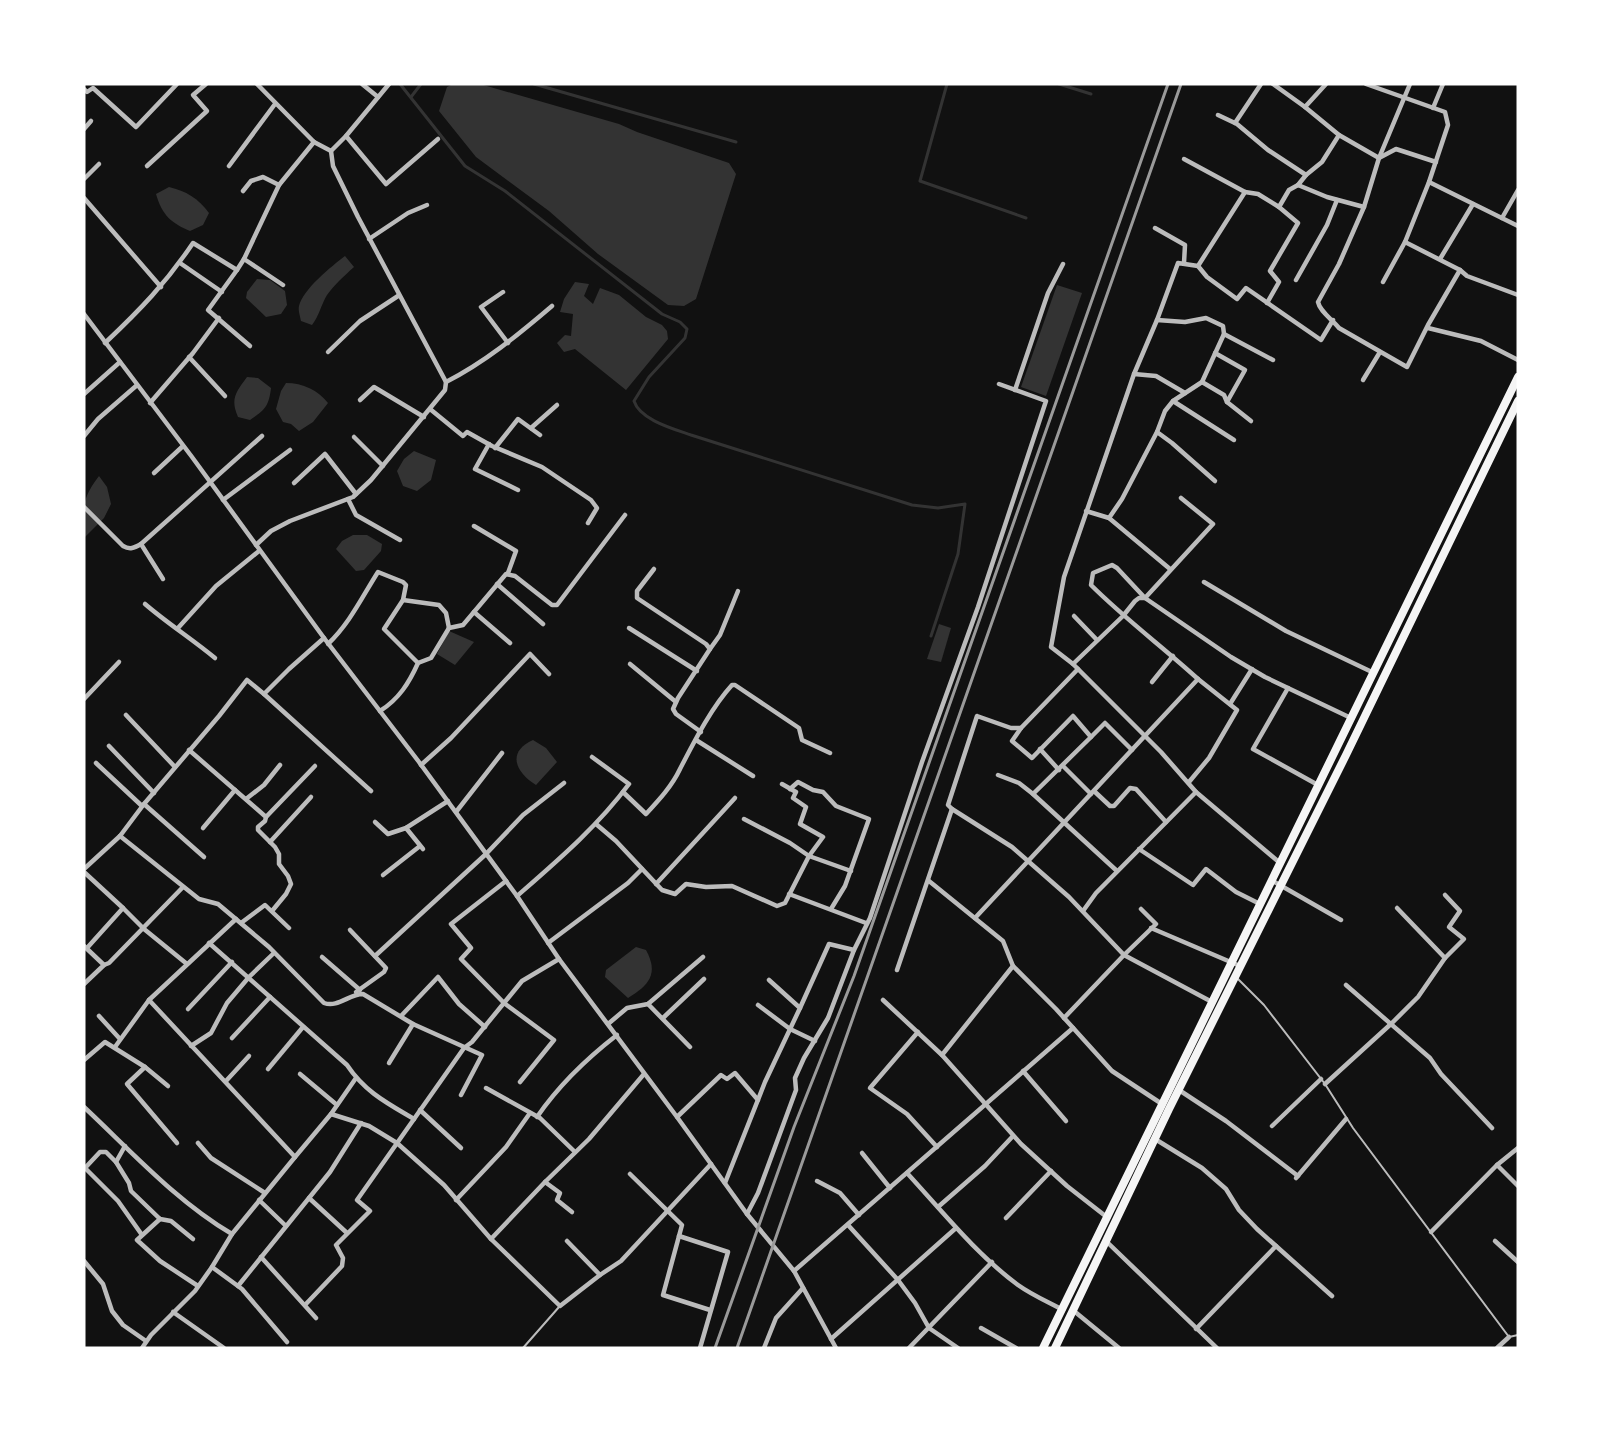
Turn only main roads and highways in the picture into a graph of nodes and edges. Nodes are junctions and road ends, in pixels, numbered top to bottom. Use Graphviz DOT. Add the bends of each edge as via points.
graph roads {
  1 [pos="1518,377"];
  2 [pos="1518,401"];
  3 [pos="1234,966"];
  4 [pos="1044,1348"];
  5 [pos="1055,1348"];
  1 -- 3 [label="main road" via="1271,880"];
  2 -- 3 [label="main road" via="1346,755"];
  3 -- 4 [label="main road" via="1212,1002"];
  3 -- 5 [label="main road" via="1235,976"];
}
